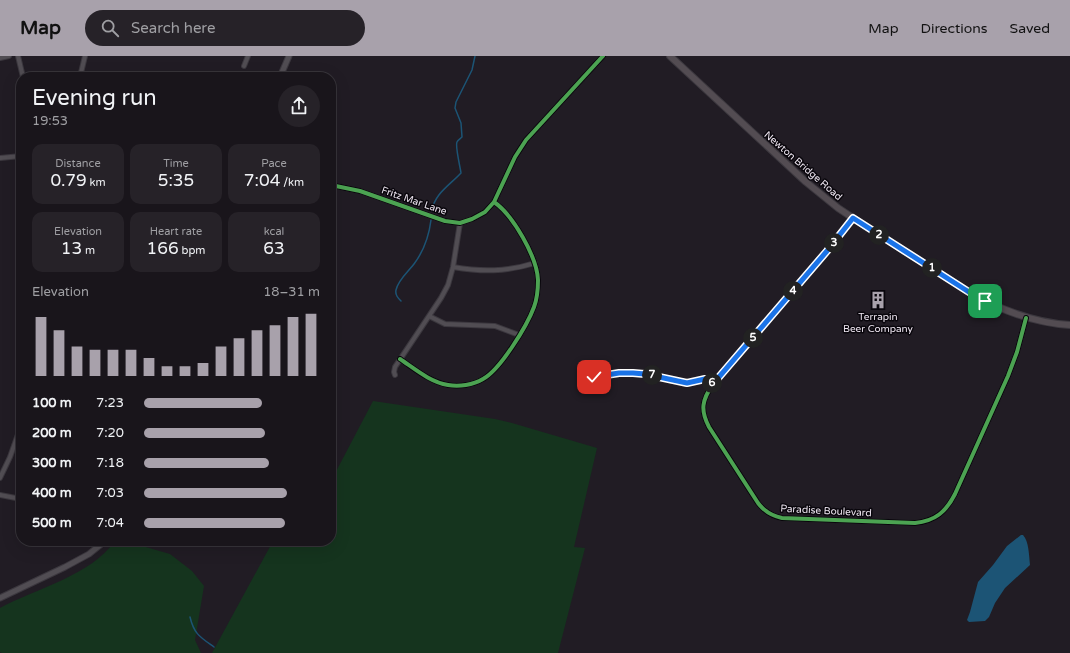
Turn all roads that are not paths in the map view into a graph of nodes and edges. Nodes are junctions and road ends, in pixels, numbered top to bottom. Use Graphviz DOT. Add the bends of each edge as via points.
graph roads {
  1 [pos="8,56"];
  2 [pos="18,56"];
  3 [pos="85,56"];
  4 [pos="248,56"];
  5 [pos="289,56"];
  6 [pos="603,56"];
  7 [pos="670,56"];
  8 [pos="0,58"];
  9 [pos="244,66"];
  10 [pos="22,72"];
  11 [pos="81,72"];
  12 [pos="282,72"];
  13 [pos="16,156"];
  14 [pos="0,158"];
  15 [pos="336,186"];
  16 [pos="494,202"];
  17 [pos="853,218"];
  18 [pos="460,223"];
  19 [pos="534,263"];
  20 [pos="453,267"];
  21 [pos="429,316"];
  22 [pos="1026,318"];
  23 [pos="1070,325"];
  24 [pos="519,335"];
  25 [pos="400,359"];
  26 [pos="394,375"];
  27 [pos="594,377"];
  28 [pos="713,384"];
  29 [pos="16,440"];
  30 [pos="0,478"];
  31 [pos="0,495"];
  32 [pos="16,498"];
  33 [pos="99,546"];
  34 [pos="0,598"];
  1 -- 8 [label="street"];
  2 -- 10 [label="street"];
  3 -- 11 [label="street"];
  4 -- 9 [label="street"];
  5 -- 12 [label="street"];
  6 -- 16 [label="street" via="522,146"];
  7 -- 17 [label="main road, Newton Bridge Road" via="802,179"];
  13 -- 14 [label="street"];
  15 -- 18 [label="street, Fritz Mar Lane" via="360,191 445,221"];
  16 -- 18 [label="street" via="479,216"];
  16 -- 19 [label="street" via="510,219 530,250"];
  17 -- 22 [label="main road, Newton Bridge Road" via="972,294"];
  17 -- 28 [label="street, Paradise Boulevard"];
  18 -- 20 [label="street"];
  19 -- 20 [label="street" via="518,268 496,270"];
  19 -- 24 [label="street" via="538,280 536,297 530,316"];
  20 -- 21 [label="street" via="445,292"];
  21 -- 24 [label="street" via="445,324 494,326"];
  21 -- 25 [label="street"];
  22 -- 23 [label="main road, Newton Bridge Road"];
  22 -- 28 [label="street, Paradise Boulevard" via="1009,373 955,494 945,510 931,520 923,522 782,518 766,512 706,421 704,403"];
  24 -- 25 [label="street" via="496,370 484,379 464,385 448,385 434,381"];
  25 -- 26 [label="street" via="394,367"];
  27 -- 28 [label="street" via="633,373 687,383 705,379"];
  29 -- 30 [label="street"];
  31 -- 32 [label="street"];
  33 -- 34 [label="street" via="65,567"];
}
